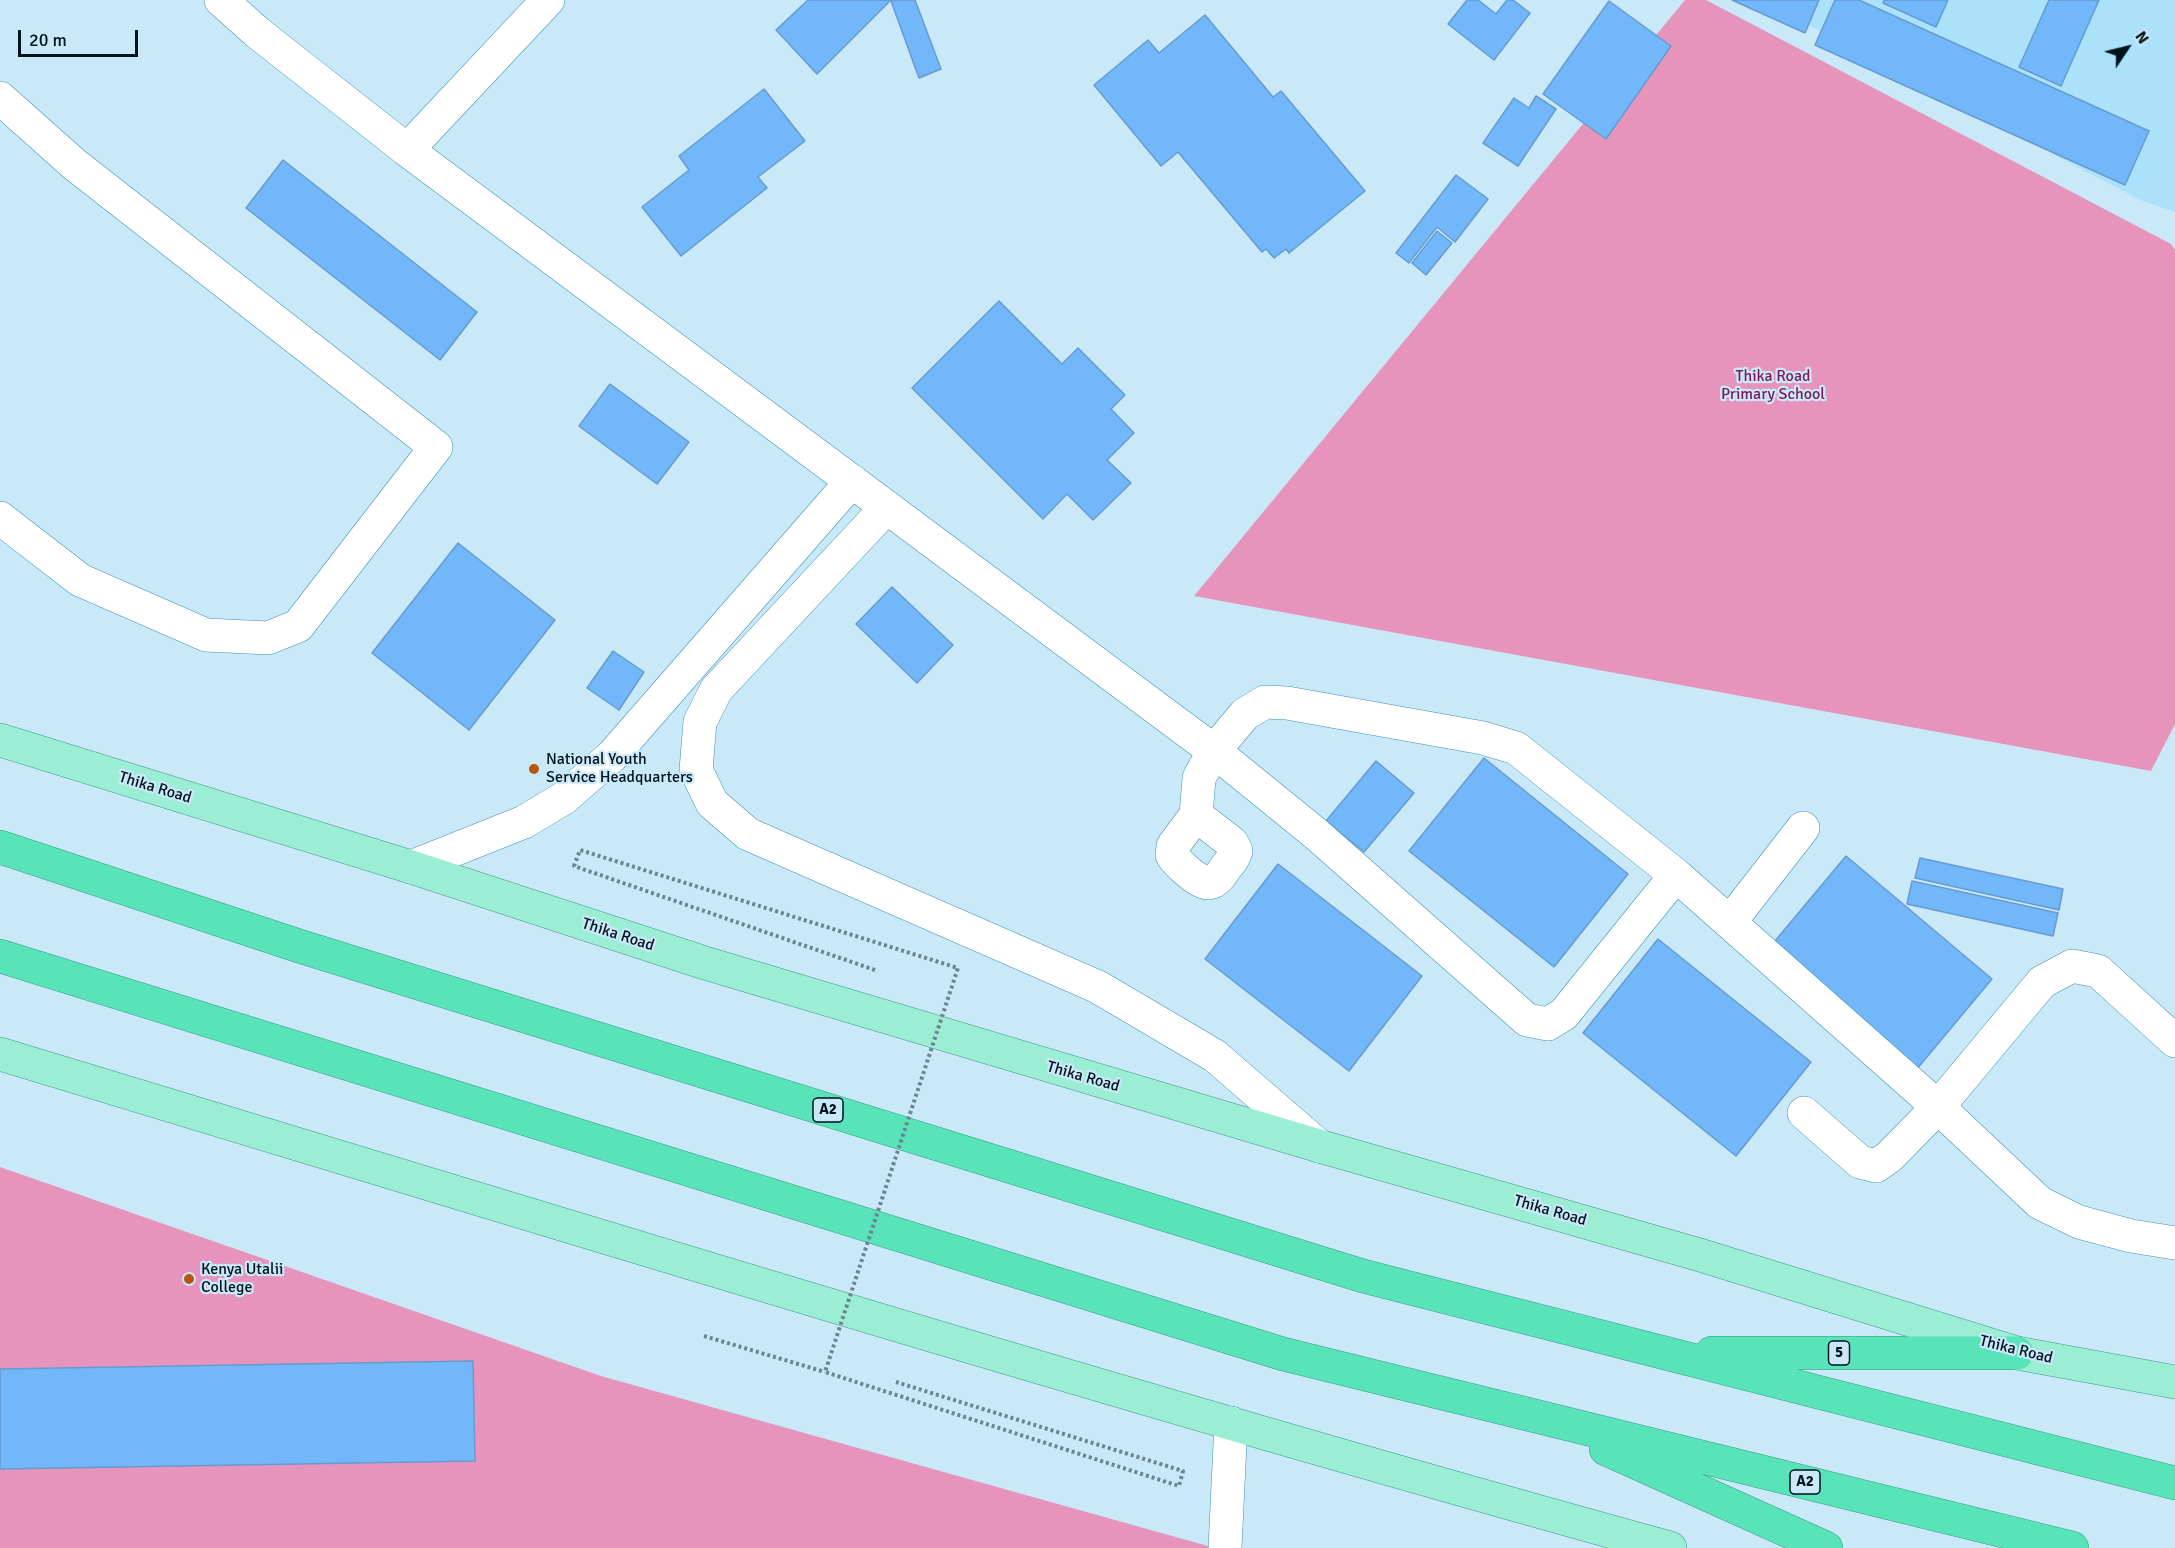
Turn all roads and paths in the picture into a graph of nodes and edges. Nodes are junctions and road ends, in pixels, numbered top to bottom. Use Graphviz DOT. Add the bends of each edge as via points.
graph roads {
  1 [pos="220,0"];
  2 [pos="548,0"];
  3 [pos="0,98"];
  4 [pos="407,150"];
  5 [pos="852,481"];
  6 [pos="887,507"];
  7 [pos="0,518"];
  8 [pos="0,740"];
  9 [pos="1214,751"];
  10 [pos="1196,815"];
  11 [pos="1803,828"];
  12 [pos="0,847"];
  13 [pos="411,867"];
  14 [pos="1676,875"];
  15 [pos="1730,922"];
  16 [pos="0,956"];
  17 [pos="875,970"];
  18 [pos="2175,1041"];
  19 [pos="0,1054"];
  20 [pos="1938,1107"];
  21 [pos="1804,1113"];
  22 [pos="1319,1146"];
  23 [pos="2175,1243"];
  24 [pos="704,1336"];
  25 [pos="1662,1353"];
  26 [pos="2017,1353"];
  27 [pos="825,1372"];
  28 [pos="896,1382"];
  29 [pos="2175,1382"];
  30 [pos="1537,1416"];
  31 [pos="1231,1423"];
  32 [pos="2175,1483"];
  33 [pos="1225,1548"];
  34 [pos="1670,1548"];
  35 [pos="1826,1548"];
  36 [pos="2073,1548"];
  1 -- 4 [label="street"];
  2 -- 4 [label="street"];
  3 -- 7 [label="street" via="74,165 436,447 298,626 268,638 206,635 81,580"];
  4 -- 5 [label="street"];
  5 -- 6 [label="street"];
  5 -- 13 [label="street" via="612,756 564,798 524,822"];
  6 -- 9 [label="street"];
  6 -- 22 [label="street" via="716,690 700,722 696,770 712,803 748,834 1098,987 1215,1056"];
  8 -- 13 [label="main road, Thika Road"];
  9 -- 10 [label="street" via="1199,778"];
  9 -- 14 [label="street" via="1245,714 1265,702 1483,738 1516,748"];
  9 -- 14 [label="street" via="1315,833 1527,1020 1548,1024 1564,1014"];
  11 -- 15 [label="street"];
  12 -- 25 [label="highway, A2" via="299,946 1363,1276"];
  13 -- 22 [label="main road, Thika Road" via="705,963"];
  14 -- 15 [label="street"];
  15 -- 20 [label="street"];
  16 -- 30 [label="highway, A2" via="1283,1354"];
  17 -- 27 [label="path, bridge" via="574,866 580,850 958,968"];
  18 -- 20 [label="street" via="2098,971 2072,966 2042,982"];
  19 -- 31 [label="main road"];
  20 -- 21 [label="street" via="1876,1166 1860,1162"];
  20 -- 23 [label="street" via="2040,1203 2079,1222"];
  22 -- 26 [label="main road, Thika Road" via="1700,1255"];
  24 -- 27 [label="path"];
  25 -- 26 [label="highway, 5"];
  25 -- 32 [label="highway, A2"];
  26 -- 29 [label="main road, Thika Road"];
  27 -- 28 [label="path, bridge" via="1179,1486 1183,1471"];
  30 -- 35 [label="highway"];
  30 -- 36 [label="highway, A2"];
  31 -- 33 [label="street"];
  31 -- 34 [label="main road"];
}
